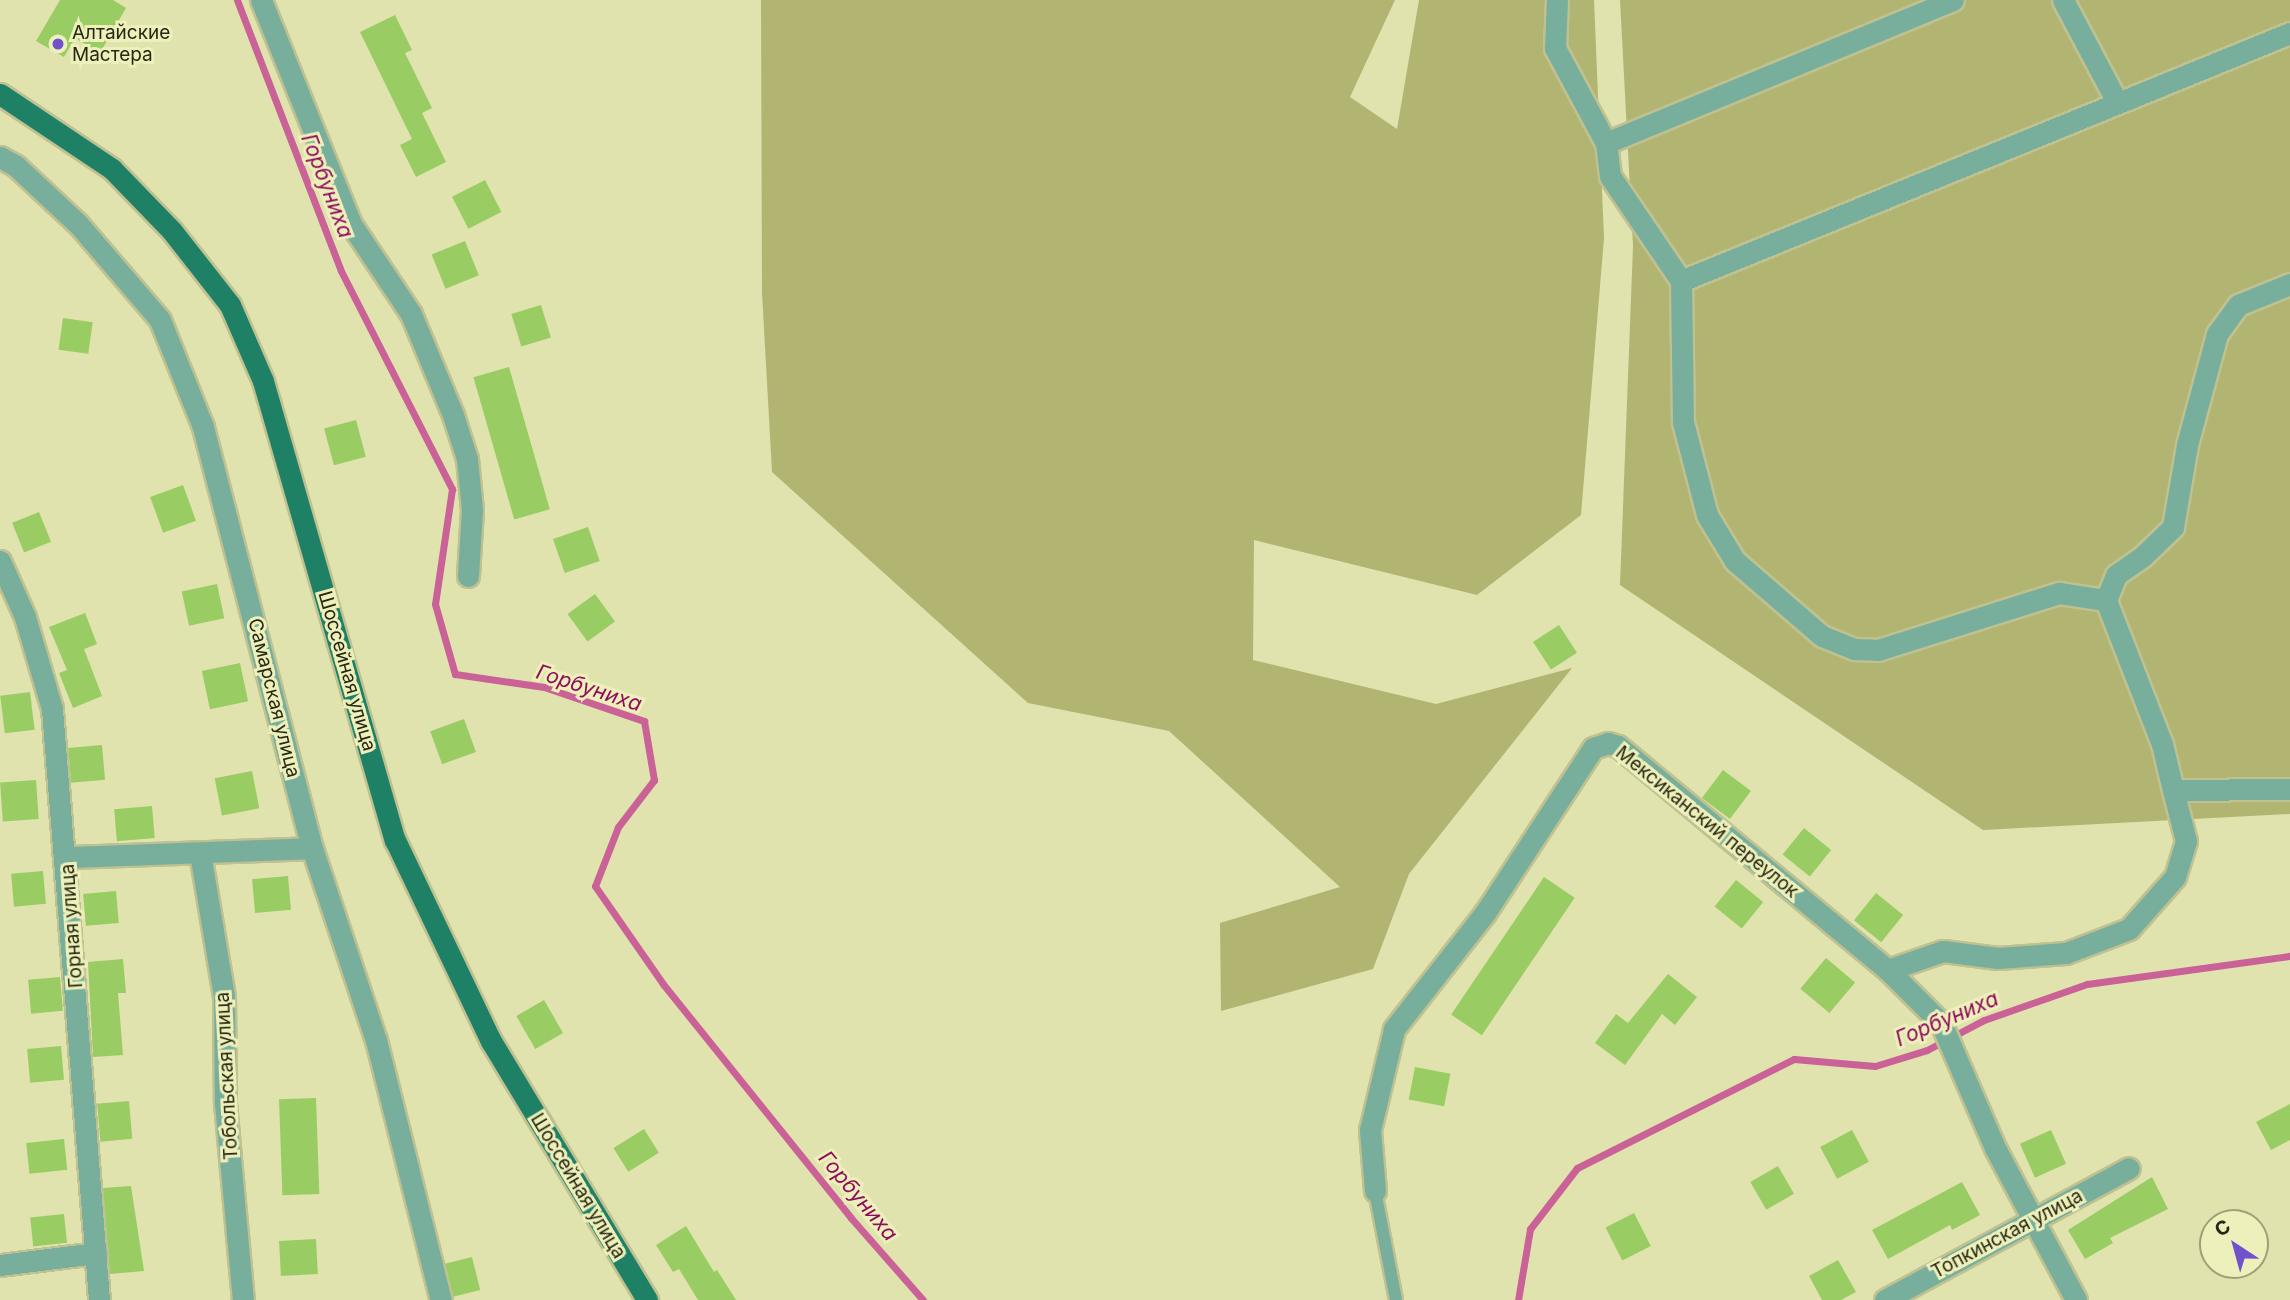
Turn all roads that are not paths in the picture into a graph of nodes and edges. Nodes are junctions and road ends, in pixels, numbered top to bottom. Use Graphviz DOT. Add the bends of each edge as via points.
graph roads {
  1 [pos="261,0"];
  2 [pos="1557,0"];
  3 [pos="1953,0"];
  4 [pos="2063,0"];
  5 [pos="2290,33"];
  6 [pos="0,94"];
  7 [pos="2117,102"];
  8 [pos="1606,143"];
  9 [pos="0,157"];
  10 [pos="1681,281"];
  11 [pos="2290,284"];
  12 [pos="0,561"];
  13 [pos="468,576"];
  14 [pos="2106,600"];
  15 [pos="2290,789"];
  16 [pos="2173,790"];
  17 [pos="312,848"];
  18 [pos="200,853"];
  19 [pos="67,857"];
  20 [pos="1888,970"];
  21 [pos="2129,1168"];
  22 [pos="1375,1191"];
  23 [pos="2033,1220"];
  24 [pos="96,1253"];
  25 [pos="0,1265"];
  26 [pos="99,1300"];
  27 [pos="243,1300"];
  28 [pos="441,1300"];
  29 [pos="647,1300"];
  30 [pos="1396,1300"];
  31 [pos="1885,1300"];
  32 [pos="2076,1300"];
  1 -- 13 [label="street" via="351,224 411,314 453,415 467,459 472,510"];
  2 -- 8 [label="street" via="1555,48"];
  3 -- 8 [label="street"];
  4 -- 7 [label="street"];
  5 -- 7 [label="street"];
  6 -- 29 [label="main road, Шоссейная улица" via="112,169 172,231 230,305 263,381 396,840 491,1041"];
  7 -- 10 [label="street"];
  8 -- 10 [label="street" via="1610,177"];
  9 -- 17 [label="street, Самарская улица" via="16,166 79,225 160,320 203,427"];
  10 -- 14 [label="street" via="1683,422 1707,515 1735,561 1822,636 1854,649 1878,650 2059,593"];
  11 -- 14 [label="street" via="2238,304 2217,334 2187,445 2173,527 2116,575"];
  12 -- 19 [label="street, Горная улица" via="25,617 52,709"];
  14 -- 16 [label="street" via="2162,744"];
  15 -- 16 [label="street"];
  16 -- 20 [label="street" via="2186,841 2179,865 2175,877 2129,929 2066,953 1998,958 1943,951"];
  17 -- 18 [label="street"];
  17 -- 28 [label="street, Самарская улица" via="376,1040"];
  18 -- 19 [label="street"];
  18 -- 27 [label="street, Тобольская улица" via="224,997 225,1103"];
  19 -- 24 [label="street, Горная улица"];
  20 -- 22 [label="street, Мексиканский переулок" via="1618,746 1608,743 1593,748 1485,913 1394,1029 1370,1130"];
  20 -- 23 [label="street, Мексиканский переулок" via="1941,1023 1995,1148"];
  21 -- 23 [label="street, Топкинская улица"];
  22 -- 30 [label="lane"];
  23 -- 31 [label="street, Топкинская улица"];
  23 -- 32 [label="street, Мексиканский переулок"];
  24 -- 25 [label="street"];
  24 -- 26 [label="street, Горная улица"];
}
